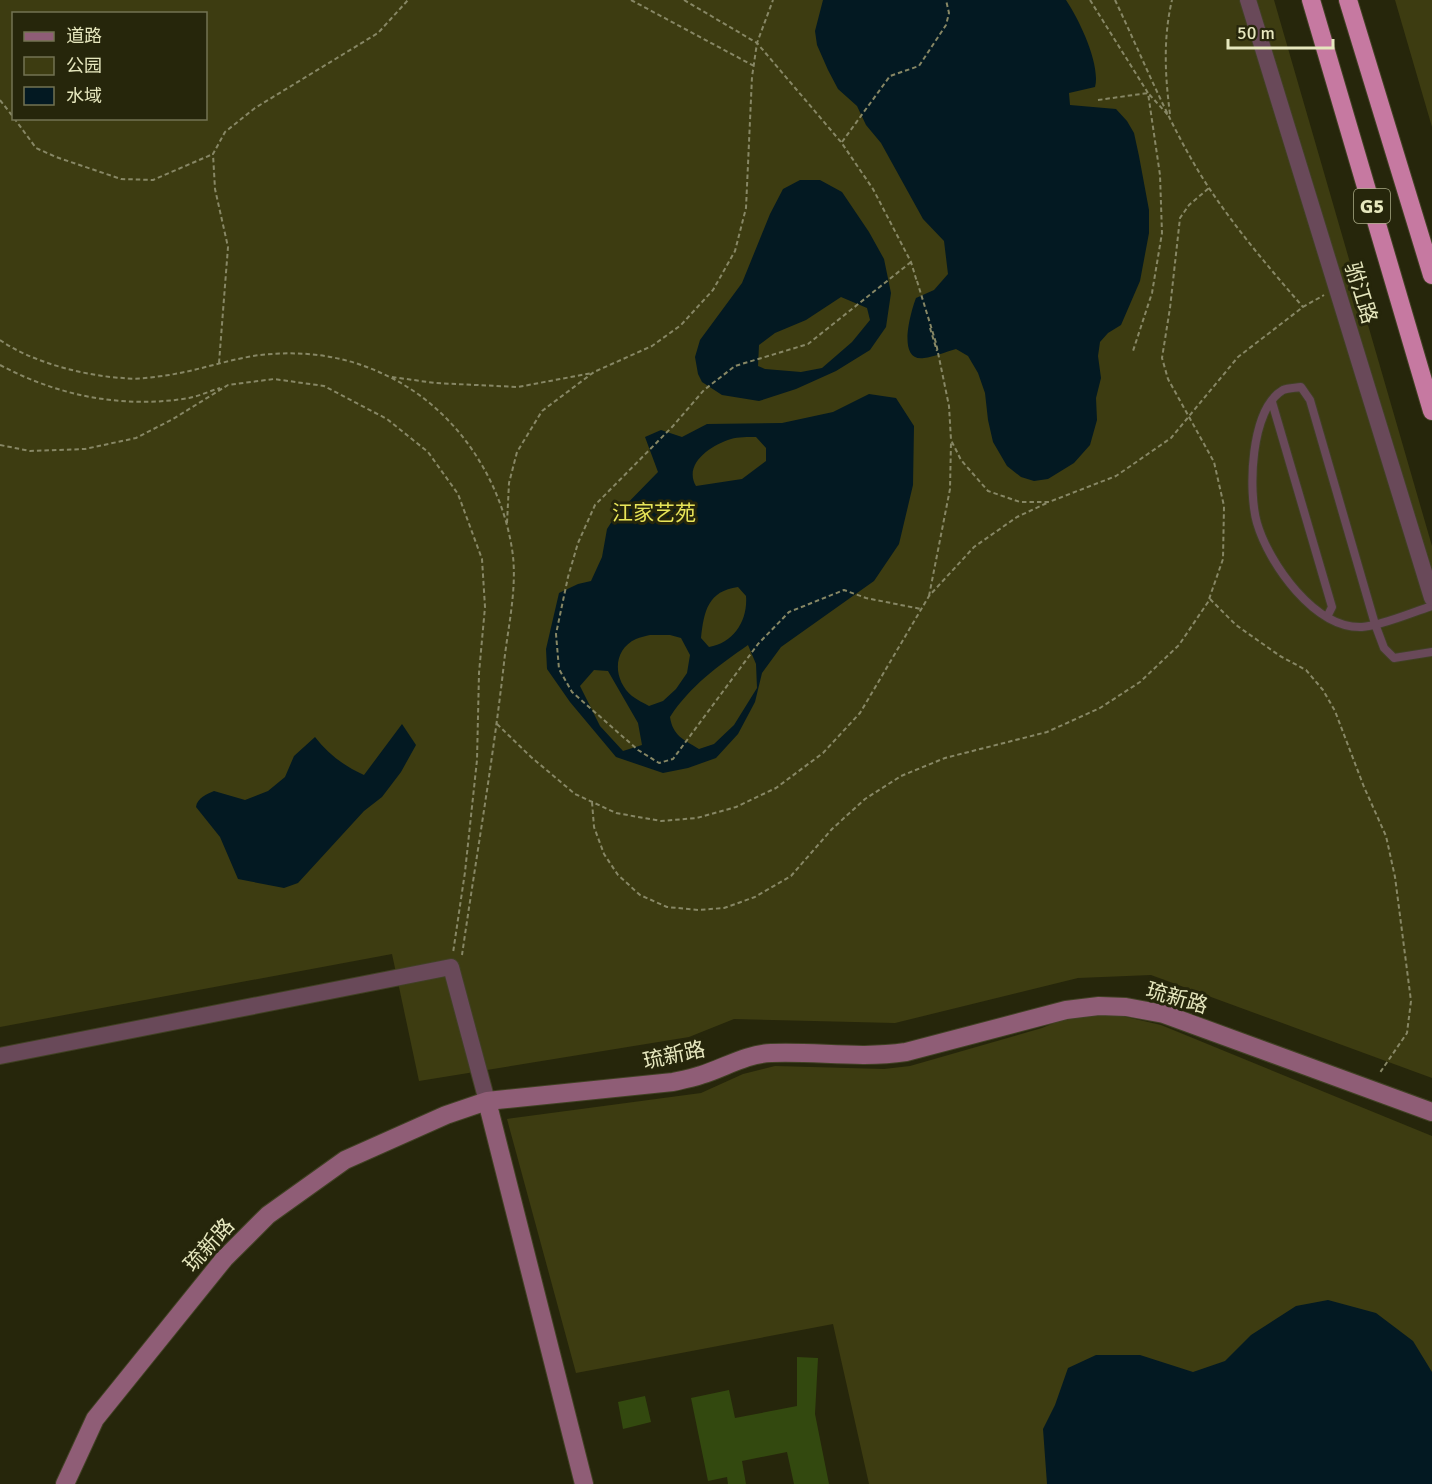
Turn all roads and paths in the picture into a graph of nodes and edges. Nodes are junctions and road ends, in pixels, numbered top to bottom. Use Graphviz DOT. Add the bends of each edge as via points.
graph roads {
  1 [pos="408,0"];
  2 [pos="631,0"];
  3 [pos="684,0"];
  4 [pos="773,0"];
  5 [pos="946,0"];
  6 [pos="1090,0"];
  7 [pos="1115,0"];
  8 [pos="1172,0"];
  9 [pos="1248,0"];
  10 [pos="1311,0"];
  11 [pos="1348,0"];
  12 [pos="757,43"];
  13 [pos="754,66"];
  14 [pos="1148,93"];
  15 [pos="0,100"];
  16 [pos="1098,100"];
  17 [pos="12,115"];
  18 [pos="1170,117"];
  19 [pos="15,120"];
  20 [pos="842,142"];
  21 [pos="213,154"];
  22 [pos="1209,188"];
  23 [pos="911,262"];
  24 [pos="1369,271"];
  25 [pos="1432,275"];
  26 [pos="1336,288"];
  27 [pos="1303,307"];
  28 [pos="0,340"];
  29 [pos="1133,351"];
  30 [pos="219,363"];
  31 [pos="0,365"];
  32 [pos="594,372"];
  33 [pos="390,376"];
  34 [pos="228,385"];
  35 [pos="1272,402"];
  36 [pos="1432,411"];
  37 [pos="1189,416"];
  38 [pos="951,440"];
  39 [pos="0,445"];
  40 [pos="1049,502"];
  41 [pos="507,526"];
  42 [pos="929,596"];
  43 [pos="1432,598"];
  44 [pos="1210,599"];
  45 [pos="1432,606"];
  46 [pos="921,609"];
  47 [pos="1327,616"];
  48 [pos="1375,624"];
  49 [pos="1432,652"];
  50 [pos="497,724"];
  51 [pos="592,802"];
  52 [pos="451,967"];
  53 [pos="0,1056"];
  54 [pos="1370,1089"];
  55 [pos="487,1101"];
  56 [pos="1432,1112"];
  57 [pos="65,1484"];
  58 [pos="584,1484"];
  1 -- 21 [label="path" via="378,33 255,108 225,132"];
  2 -- 13 [label="path"];
  3 -- 12 [label="path"];
  4 -- 12 [label="path"];
  5 -- 20 [label="path" via="946,25 919,66 890,76"];
  6 -- 14 [label="path"];
  7 -- 18 [label="path"];
  8 -- 18 [label="path" via="1167,21 1166,78"];
  9 -- 26 [label="street, 驸江路"];
  10 -- 36 [label="highway, G5"];
  11 -- 25 [label="highway, G5"];
  12 -- 13 [label="path"];
  12 -- 20 [label="path"];
  13 -- 32 [label="path" via="746,208 735,251 713,290 681,325 652,346"];
  14 -- 16 [label="path"];
  14 -- 18 [label="path"];
  14 -- 29 [label="path" via="1160,175 1162,233 1152,293"];
  15 -- 17 [label="path"];
  18 -- 22 [label="path"];
  19 -- 21 [label="path" via="36,148 121,179 153,180"];
  20 -- 23 [label="path" via="873,189"];
  21 -- 30 [label="path" via="215,189 228,247"];
  22 -- 27 [label="path"];
  22 -- 37 [label="path" via="1180,218 1162,358 1168,379"];
  23 -- 38 [label="path" via="936,343 949,406"];
  23 -- 46 [label="path" via="808,344 735,366 704,390 595,505 568,577 556,634 559,669 572,692 638,750 659,763 674,759 758,644 789,612 844,590"];
  24 -- 26 [label="path"];
  26 -- 27 [label="path"];
  26 -- 43 [label="street, 驸江路"];
  27 -- 37 [label="path" via="1238,357"];
  28 -- 30 [label="path" via="57,367 124,379 171,375"];
  30 -- 33 [label="path" via="301,352"];
  31 -- 34 [label="path" via="69,393 125,403 190,398"];
  32 -- 33 [label="path" via="518,387 435,383"];
  32 -- 41 [label="path" via="542,411 517,452 509,483"];
  33 -- 41 [label="path" via="425,399 467,442 493,487"];
  34 -- 39 [label="path" via="136,438 85,449 30,451"];
  34 -- 52 [label="path" via="274,379 324,386 387,419 428,452 458,494 482,558 485,607 477,760"];
  35 -- 47 [label="lane" via="1332,607"];
  35 -- 47 [label="lane" via="1261,422 1252,454 1257,521 1273,559 1288,580"];
  35 -- 48 [label="lane" via="1283,390 1301,387 1310,400"];
  37 -- 40 [label="path" via="1171,438 1116,476"];
  37 -- 44 [label="path" via="1214,462 1224,506 1223,559"];
  38 -- 40 [label="path" via="961,460 988,491 1020,502"];
  38 -- 42 [label="path" via="950,489"];
  40 -- 42 [label="path" via="1017,517 974,547"];
  41 -- 50 [label="path" via="514,579"];
  42 -- 46 [label="path"];
  44 -- 51 [label="path" via="1179,645 1140,682 1100,708 1047,732 945,758 901,776 865,799 790,876 755,897 724,908 667,907 640,895 618,875 604,854 594,827"];
  44 -- 54 [label="path" via="1236,625 1306,670 1323,690 1386,836 1411,1001 1407,1034"];
  45 -- 48 [label="lane"];
  46 -- 51 [label="path" via="860,713 823,753 776,788 736,807 697,818 661,821 616,813"];
  47 -- 48 [label="lane" via="1347,625"];
  48 -- 49 [label="lane" via="1384,648 1394,658"];
  50 -- 51 [label="path" via="576,795"];
  50 -- 52 [label="path" via="460,967"];
  52 -- 53 [label="street"];
  52 -- 55 [label="street"];
  54 -- 55 [label="street, 琉新路" via="1164,1014 1099,1006 1066,1010 906,1052 864,1056 769,1053 673,1082"];
  54 -- 56 [label="street, 琉新路"];
  55 -- 57 [label="street, 琉新路" via="446,1114 345,1161 268,1215 224,1259 95,1419"];
  55 -- 58 [label="street"];
}
